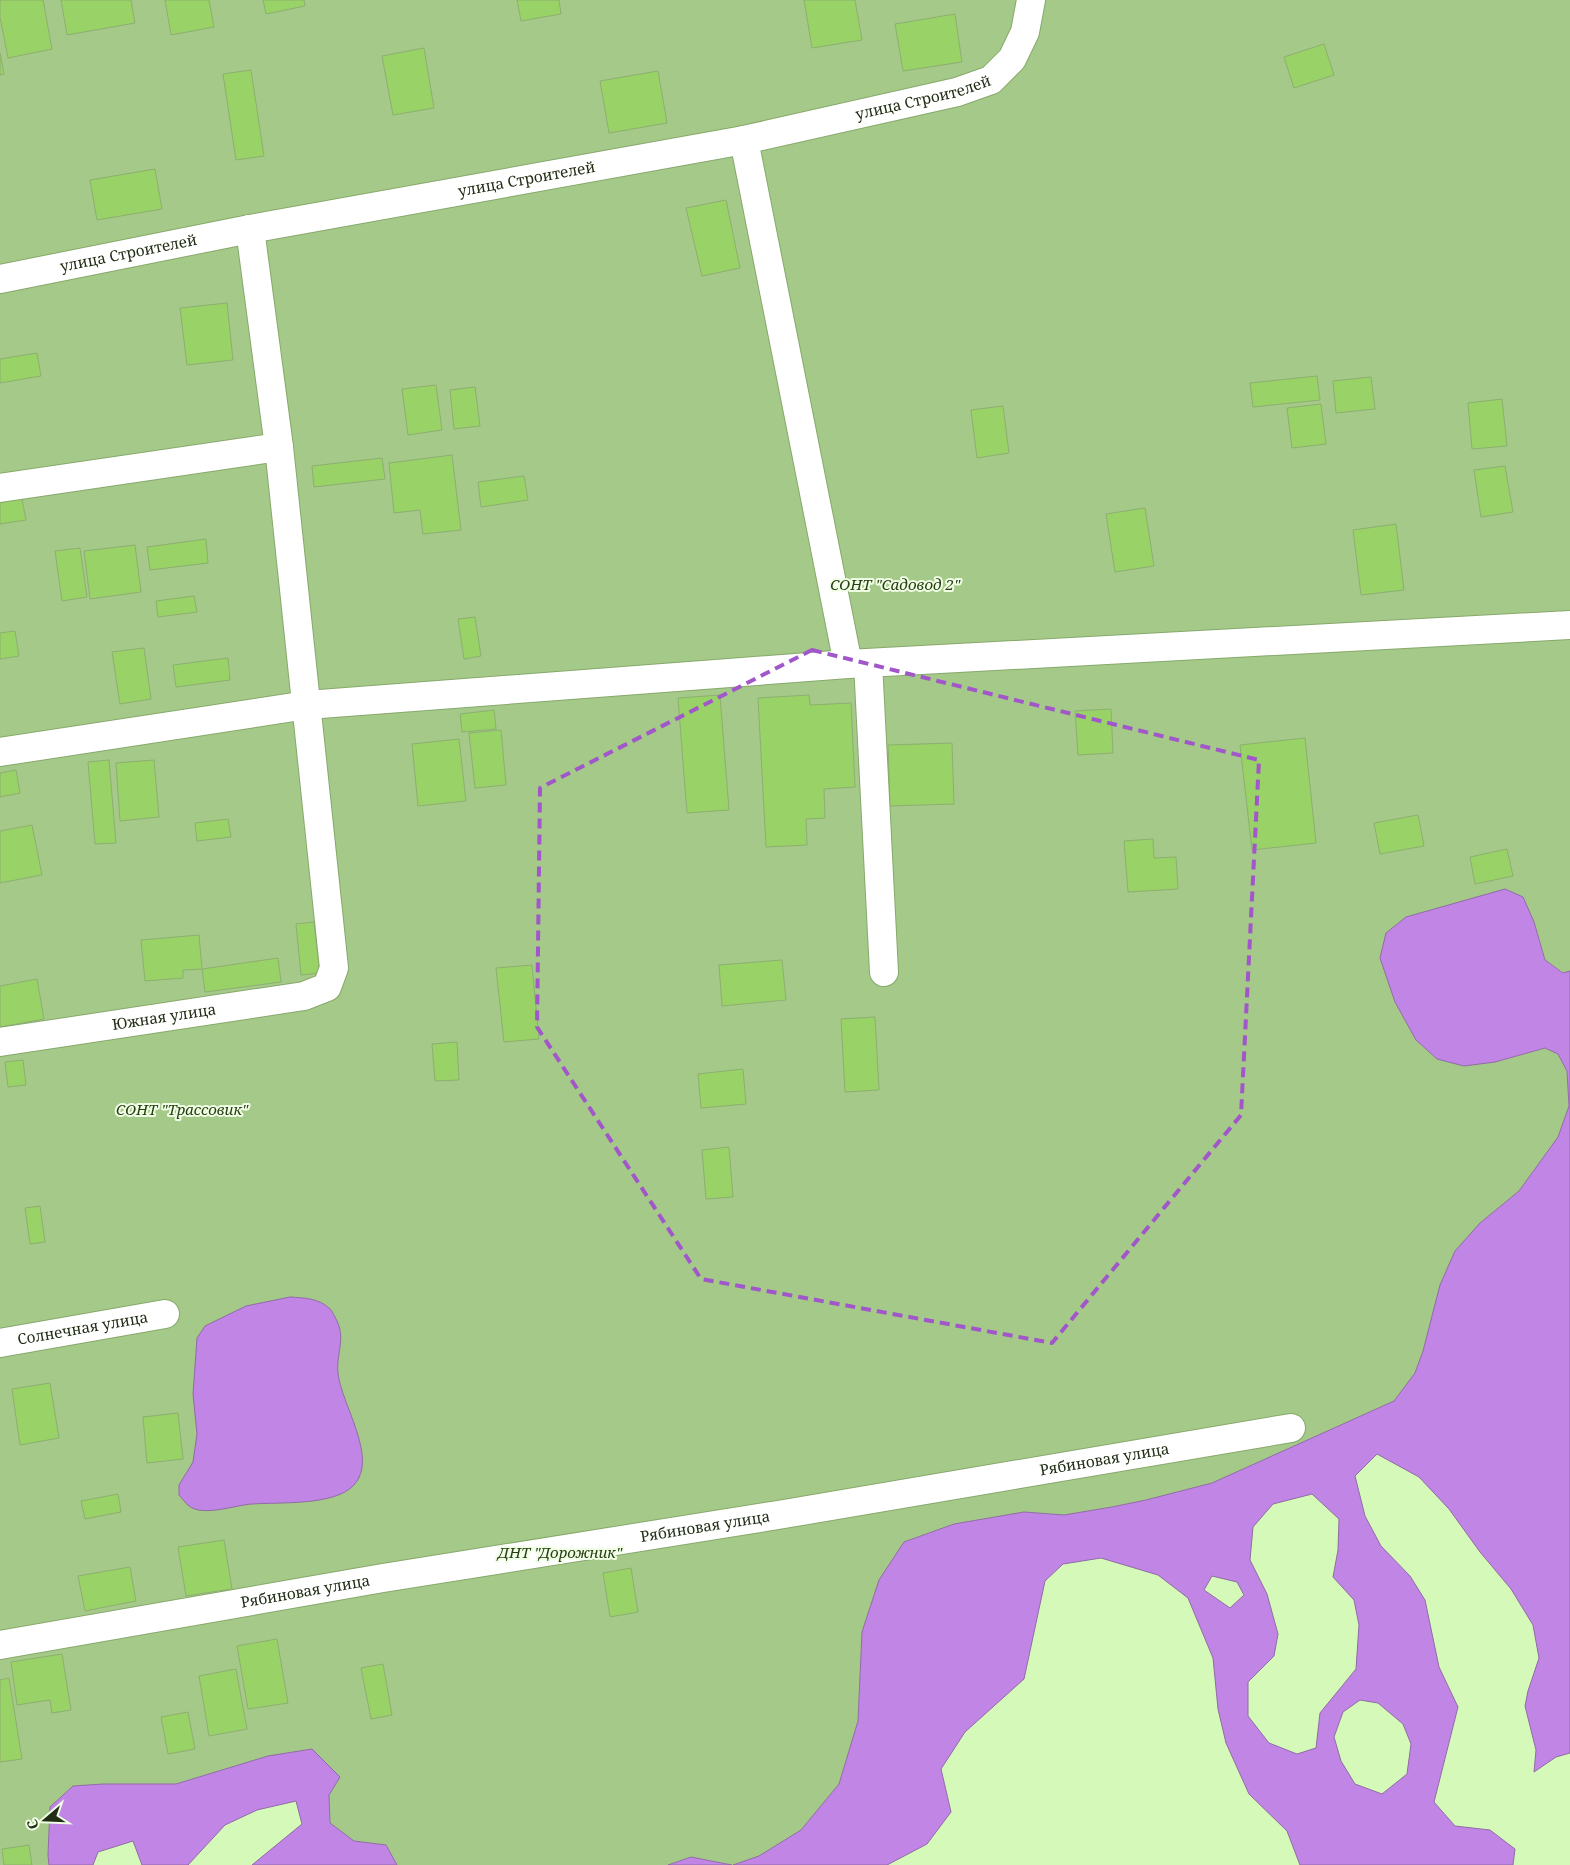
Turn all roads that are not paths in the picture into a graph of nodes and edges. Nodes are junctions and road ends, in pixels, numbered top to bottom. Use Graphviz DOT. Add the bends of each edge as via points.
graph roads {
  1 [pos="1031,0"];
  2 [pos="744,140"];
  3 [pos="250,229"];
  4 [pos="0,279"];
  5 [pos="279,447"];
  6 [pos="0,488"];
  7 [pos="1570,625"];
  8 [pos="858,663"];
  9 [pos="308,705"];
  10 [pos="0,752"];
  11 [pos="884,972"];
  12 [pos="0,1042"];
  13 [pos="165,1314"];
  14 [pos="0,1342"];
  15 [pos="1291,1428"];
  16 [pos="0,1645"];
  1 -- 2 [label="street, улица Строителей" via="1025,32 1012,59 991,80 957,92"];
  2 -- 3 [label="street, улица Строителей"];
  2 -- 8 [label="street"];
  3 -- 4 [label="street, улица Строителей"];
  3 -- 5 [label="street"];
  5 -- 6 [label="street"];
  5 -- 9 [label="street"];
  7 -- 8 [label="street"];
  8 -- 9 [label="street"];
  8 -- 11 [label="street"];
  9 -- 10 [label="street"];
  9 -- 12 [label="street, Южная улица" via="334,968 327,987 304,996"];
  13 -- 14 [label="street, Солнечная улица"];
  15 -- 16 [label="street, Рябиновая улица"];
}
